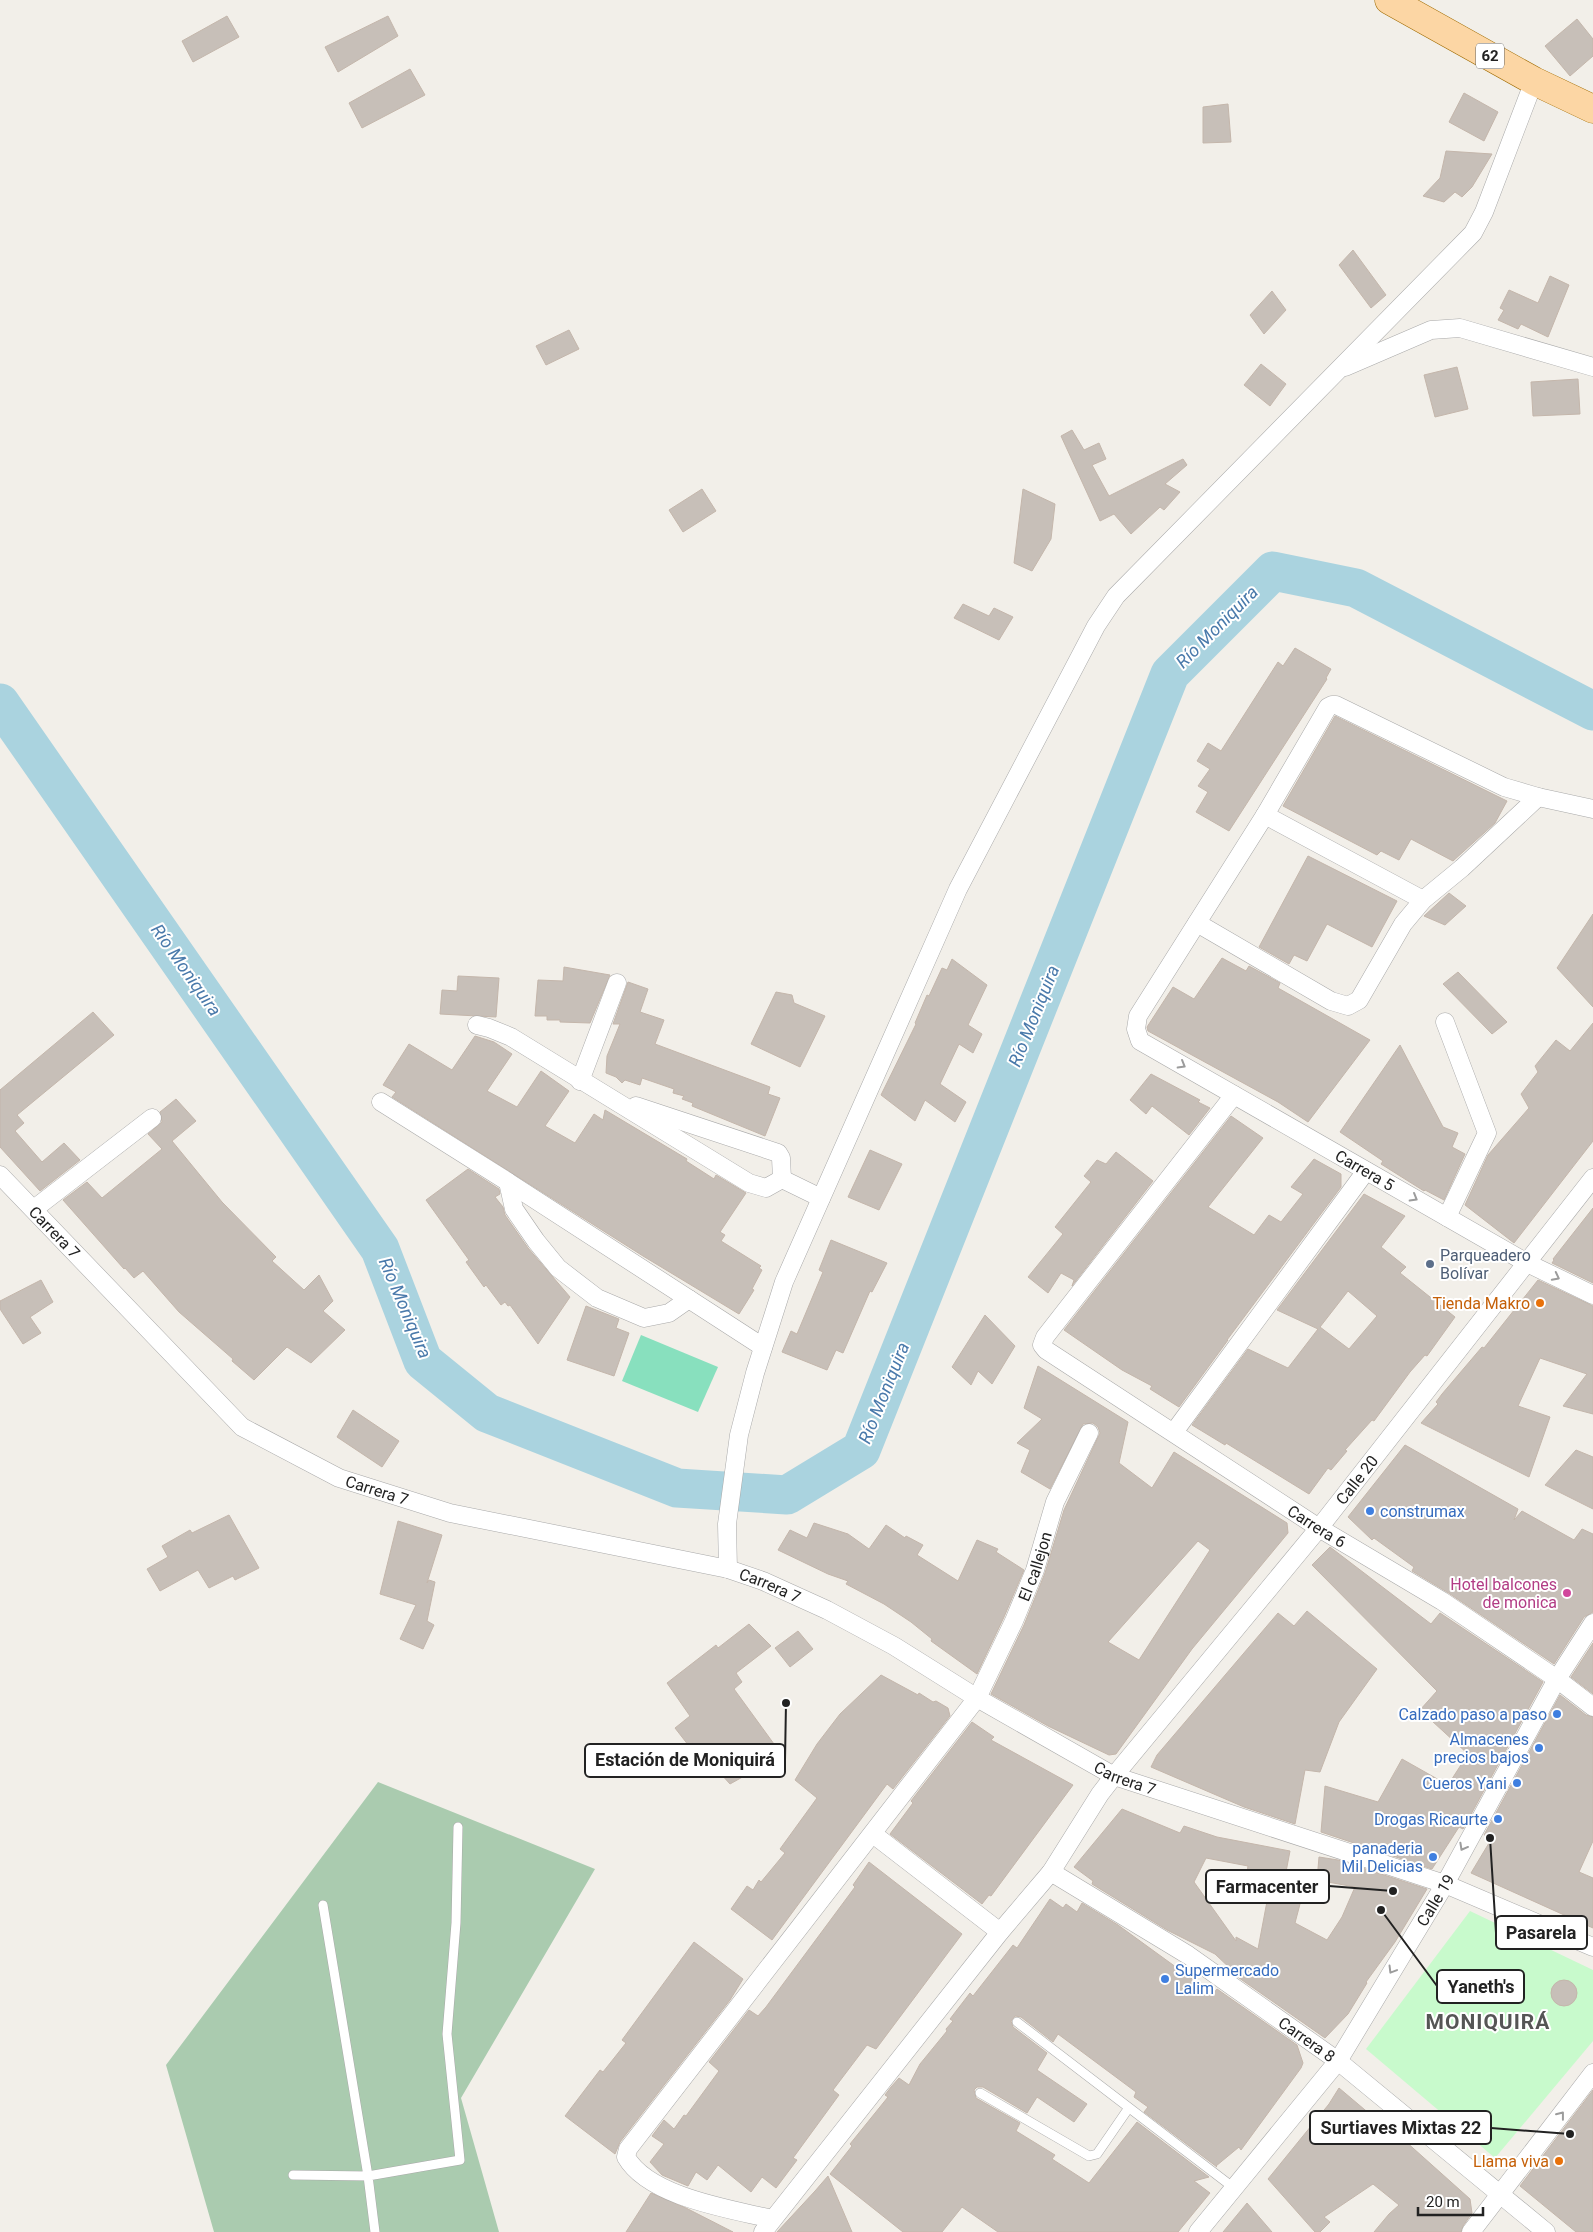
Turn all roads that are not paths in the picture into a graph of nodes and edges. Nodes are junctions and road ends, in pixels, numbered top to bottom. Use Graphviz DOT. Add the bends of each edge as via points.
graph roads {
  1 [pos="1389,0"];
  2 [pos="1534,81"];
  3 [pos="1593,110"];
  4 [pos="1593,367"];
  5 [pos="1338,370"];
  6 [pos="1538,797"];
  7 [pos="1593,810"];
  8 [pos="1265,815"];
  9 [pos="1422,900"];
  10 [pos="1197,923"];
  11 [pos="617,983"];
  12 [pos="1445,1022"];
  13 [pos="477,1025"];
  14 [pos="580,1081"];
  15 [pos="1234,1095"];
  16 [pos="606,1096"];
  17 [pos="381,1102"];
  18 [pos="152,1118"];
  19 [pos="1366,1171"];
  20 [pos="0,1174"];
  21 [pos="1593,1178"];
  22 [pos="782,1179"];
  23 [pos="508,1182"];
  24 [pos="821,1198"];
  25 [pos="34,1209"];
  26 [pos="1447,1217"];
  27 [pos="1528,1262"];
  28 [pos="1593,1295"];
  29 [pos="689,1299"];
  30 [pos="763,1347"];
  31 [pos="1174,1432"];
  32 [pos="1089,1433"];
  33 [pos="1319,1528"];
  34 [pos="728,1569"];
  35 [pos="1593,1623"];
  36 [pos="1557,1679"];
  37 [pos="977,1698"];
  38 [pos="1593,1707"];
  39 [pos="1114,1776"];
  40 [pos="458,1827"];
  41 [pos="874,1834"];
  42 [pos="1050,1872"];
  43 [pos="1445,1884"];
  44 [pos="323,1905"];
  45 [pos="1000,1932"];
  46 [pos="1593,1947"];
  47 [pos="1017,2022"];
  48 [pos="1338,2061"];
  49 [pos="1593,2073"];
  50 [pos="980,2093"];
  51 [pos="1128,2108"];
  52 [pos="293,2175"];
  53 [pos="368,2176"];
  54 [pos="1234,2188"];
  55 [pos="1499,2195"];
  56 [pos="767,2226"];
  57 [pos="375,2232"];
  58 [pos="1198,2232"];
  59 [pos="1472,2232"];
  60 [pos="1546,2232"];
  1 -- 2 [label="main road, 62"];
  2 -- 3 [label="main road, 62"];
  2 -- 5 [label="street" via="1473,233"];
  4 -- 5 [label="street" via="1460,328 1431,330"];
  5 -- 24 [label="street" via="1116,596 1096,626 958,889"];
  6 -- 7 [label="street"];
  6 -- 8 [label="street" via="1504,787 1332,704"];
  6 -- 9 [label="street" via="1462,868"];
  8 -- 9 [label="street"];
  8 -- 10 [label="street"];
  9 -- 10 [label="street" via="1403,924 1359,1000 1348,1006 1331,1002"];
  10 -- 15 [label="street, Carrera 5, one-way" via="1138,1016 1136,1029 1140,1041"];
  11 -- 14 [label="street"];
  12 -- 26 [label="street" via="1487,1133"];
  13 -- 14 [label="street" via="511,1037"];
  14 -- 16 [label="street"];
  15 -- 19 [label="street, Carrera 5"];
  15 -- 31 [label="street, Carrera 6" via="1044,1337 1042,1345"];
  16 -- 22 [label="street" via="749,1183 766,1188"];
  16 -- 22 [label="street" via="778,1153"];
  17 -- 23 [label="street"];
  18 -- 25 [label="street"];
  19 -- 26 [label="street, Carrera 5, one-way"];
  19 -- 31 [label="street"];
  20 -- 25 [label="street, Carrera 7"];
  21 -- 27 [label="street, Calle 20"];
  22 -- 24 [label="street"];
  23 -- 29 [label="street"];
  23 -- 29 [label="street" via="514,1209 536,1241 558,1268 597,1298 644,1318 670,1313"];
  24 -- 30 [label="street" via="784,1282"];
  25 -- 34 [label="street, Carrera 7" via="242,1427 330,1473 450,1513"];
  26 -- 27 [label="street, Carrera 5"];
  27 -- 28 [label="street, Carrera 5, one-way"];
  27 -- 33 [label="street, Calle 20"];
  29 -- 30 [label="street"];
  30 -- 34 [label="street" via="739,1435 727,1524"];
  31 -- 33 [label="street, Carrera 6"];
  32 -- 37 [label="street, El callejon" via="1055,1502 1035,1570"];
  33 -- 36 [label="street, Carrera 6" via="1442,1601"];
  33 -- 39 [label="street, Calle 20"];
  34 -- 37 [label="street, Carrera 7" via="827,1610 894,1646"];
  35 -- 36 [label="street, Calle 19"];
  36 -- 38 [label="street, Carrera 6"];
  36 -- 43 [label="street, Calle 19, one-way"];
  37 -- 39 [label="street, Carrera 7"];
  37 -- 41 [label="street, El callejon"];
  39 -- 42 [label="street, Calle 20"];
  39 -- 43 [label="street, Carrera 7"];
  40 -- 53 [label="lane" via="456,1923 447,2034 460,2160"];
  41 -- 45 [label="street"];
  41 -- 56 [label="street, El callejon" via="628,2149 626,2157 630,2164 657,2185 687,2199"];
  42 -- 45 [label="street, Calle 20"];
  42 -- 48 [label="street, Carrera 8" via="1188,1955"];
  43 -- 46 [label="street, Carrera 7"];
  43 -- 48 [label="street, Calle 19, one-way"];
  44 -- 53 [label="lane"];
  45 -- 56 [label="street, Calle 20"];
  47 -- 51 [label="lane"];
  48 -- 54 [label="street, Calle 19"];
  48 -- 55 [label="street, Carrera 8"];
  55 -- 49 [label="street, one-way"];
  50 -- 51 [label="lane" via="1089,2156 1097,2154"];
  51 -- 54 [label="lane"];
  52 -- 53 [label="lane"];
  53 -- 57 [label="lane"];
  54 -- 58 [label="street, Calle 19"];
  55 -- 59 [label="street"];
  55 -- 60 [label="street, Carrera 8"];
}
